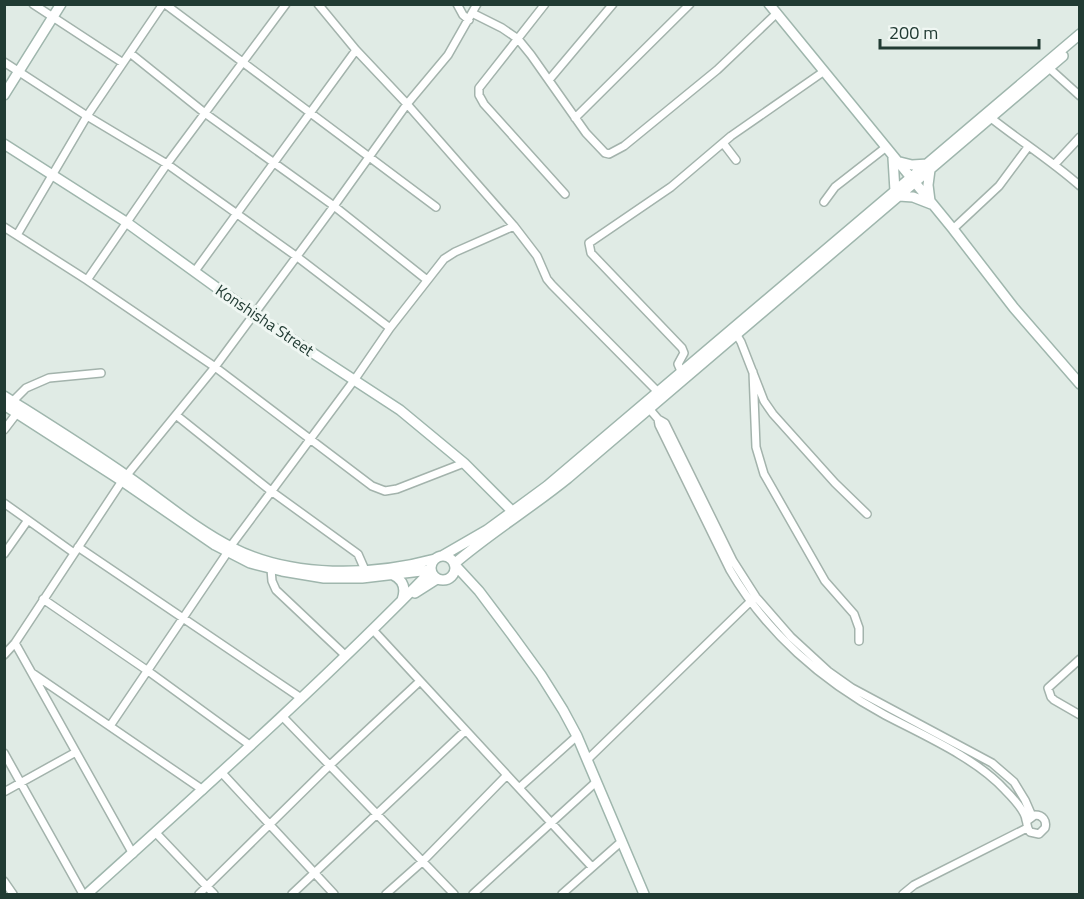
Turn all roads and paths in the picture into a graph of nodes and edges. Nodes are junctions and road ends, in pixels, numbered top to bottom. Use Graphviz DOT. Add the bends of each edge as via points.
graph roads {
  1 [pos="33,4"];
  2 [pos="61,4"];
  3 [pos="164,4"];
  4 [pos="286,4"];
  5 [pos="318,4"];
  6 [pos="458,4"];
  7 [pos="477,4"];
  8 [pos="545,4"];
  9 [pos="613,4"];
  10 [pos="690,4"];
  11 [pos="772,7"];
  12 [pos="470,17"];
  13 [pos="52,18"];
  14 [pos="1080,34"];
  15 [pos="518,39"];
  16 [pos="1080,42"];
  17 [pos="356,50"];
  18 [pos="130,53"];
  19 [pos="4,62"];
  20 [pos="244,62"];
  21 [pos="123,63"];
  22 [pos="1049,68"];
  23 [pos="19,72"];
  24 [pos="823,72"];
  25 [pos="549,80"];
  26 [pos="4,95"];
  27 [pos="1080,96"];
  28 [pos="407,104"];
  29 [pos="310,111"];
  30 [pos="206,114"];
  31 [pos="87,116"];
  32 [pos="574,118"];
  33 [pos="991,118"];
  34 [pos="1080,137"];
  35 [pos="723,143"];
  36 [pos="4,144"];
  37 [pos="1028,147"];
  38 [pos="885,148"];
  39 [pos="370,157"];
  40 [pos="895,159"];
  41 [pos="736,160"];
  42 [pos="273,163"];
  43 [pos="167,164"];
  44 [pos="1055,164"];
  45 [pos="929,167"];
  46 [pos="52,174"];
  47 [pos="912,181"];
  48 [pos="1080,186"];
  49 [pos="565,194"];
  50 [pos="897,194"];
  51 [pos="824,202"];
  52 [pos="931,203"];
  53 [pos="334,206"];
  54 [pos="436,207"];
  55 [pos="236,214"];
  56 [pos="126,222"];
  57 [pos="514,226"];
  58 [pos="4,227"];
  59 [pos="953,230"];
  60 [pos="17,235"];
  61 [pos="296,256"];
  62 [pos="195,271"];
  63 [pos="87,280"];
  64 [pos="427,280"];
  65 [pos="253,314"];
  66 [pos="390,328"];
  67 [pos="735,331"];
  68 [pos="214,367"];
  69 [pos="681,371"];
  70 [pos="753,372"];
  71 [pos="101,373"];
  72 [pos="355,379"];
  73 [pos="1080,384"];
  74 [pos="657,391"];
  75 [pos="7,401"];
  76 [pos="646,405"];
  77 [pos="16,413"];
  78 [pos="176,415"];
  79 [pos="4,430"];
  80 [pos="309,440"];
  81 [pos="464,463"];
  82 [pos="124,478"];
  83 [pos="271,491"];
  84 [pos="4,503"];
  85 [pos="513,512"];
  86 [pos="867,514"];
  87 [pos="28,520"];
  88 [pos="76,550"];
  89 [pos="228,550"];
  90 [pos="4,554"];
  91 [pos="438,557"];
  92 [pos="455,564"];
  93 [pos="271,569"];
  94 [pos="365,570"];
  95 [pos="433,574"];
  96 [pos="393,575"];
  97 [pos="452,577"];
  98 [pos="478,591"];
  99 [pos="43,599"];
  100 [pos="753,599"];
  101 [pos="404,600"];
  102 [pos="183,616"];
  103 [pos="374,631"];
  104 [pos="859,641"];
  105 [pos="15,643"];
  106 [pos="4,655"];
  107 [pos="346,656"];
  108 [pos="1080,659"];
  109 [pos="29,671"];
  110 [pos="148,671"];
  111 [pos="419,682"];
  112 [pos="301,698"];
  113 [pos="282,716"];
  114 [pos="1080,716"];
  115 [pos="110,726"];
  116 [pos="465,731"];
  117 [pos="577,736"];
  118 [pos="251,746"];
  119 [pos="76,752"];
  120 [pos="4,753"];
  121 [pos="587,760"];
  122 [pos="330,765"];
  123 [pos="222,773"];
  124 [pos="507,775"];
  125 [pos="596,782"];
  126 [pos="21,783"];
  127 [pos="520,788"];
  128 [pos="203,790"];
  129 [pos="4,792"];
  130 [pos="378,814"];
  131 [pos="551,822"];
  132 [pos="1028,822"];
  133 [pos="269,825"];
  134 [pos="156,833"];
  135 [pos="622,841"];
  136 [pos="133,854"];
  137 [pos="422,862"];
  138 [pos="592,867"];
  139 [pos="315,874"];
  140 [pos="4,881"];
  141 [pos="206,887"];
  142 [pos="13,894"];
  143 [pos="89,894"];
  144 [pos="199,894"];
  145 [pos="214,894"];
  146 [pos="292,894"];
  147 [pos="334,894"];
  148 [pos="386,894"];
  149 [pos="454,894"];
  150 [pos="473,894"];
  151 [pos="562,894"];
  152 [pos="644,894"];
  153 [pos="903,894"];
  1 -- 13 [label="street"];
  2 -- 13 [label="main road"];
  3 -- 18 [label="street"];
  3 -- 20 [label="street"];
  4 -- 20 [label="street"];
  5 -- 17 [label="street"];
  6 -- 12 [label="street" via="463,15"];
  7 -- 12 [label="street"];
  8 -- 15 [label="street"];
  9 -- 25 [label="street"];
  10 -- 32 [label="street"];
  11 -- 24 [label="main road"];
  11 -- 32 [label="street" via="717,70 615,152 605,153"];
  12 -- 15 [label="street" via="502,28"];
  12 -- 28 [label="street" via="448,55"];
  13 -- 21 [label="street"];
  13 -- 23 [label="main road"];
  14 -- 45 [label="main road"];
  15 -- 25 [label="street"];
  15 -- 49 [label="street" via="479,88 479,95"];
  16 -- 22 [label="main road"];
  17 -- 28 [label="street"];
  17 -- 29 [label="street"];
  18 -- 21 [label="street"];
  18 -- 30 [label="street"];
  19 -- 23 [label="street"];
  20 -- 29 [label="street"];
  20 -- 30 [label="street"];
  21 -- 31 [label="street"];
  22 -- 27 [label="street"];
  22 -- 33 [label="main road"];
  23 -- 26 [label="main road"];
  23 -- 31 [label="street"];
  24 -- 35 [label="street"];
  24 -- 38 [label="main road"];
  25 -- 32 [label="street"];
  28 -- 39 [label="street"];
  28 -- 57 [label="street"];
  29 -- 39 [label="street"];
  29 -- 42 [label="street"];
  30 -- 42 [label="street"];
  30 -- 43 [label="street"];
  31 -- 43 [label="street"];
  31 -- 46 [label="street"];
  33 -- 37 [label="street"];
  33 -- 45 [label="main road"];
  34 -- 44 [label="street"];
  35 -- 41 [label="street"];
  35 -- 69 [label="street" via="671,187 588,245 591,253 682,348 678,364"];
  36 -- 46 [label="main road, Konshisha Street"];
  37 -- 44 [label="street"];
  37 -- 59 [label="street" via="999,186"];
  38 -- 40 [label="main road"];
  38 -- 51 [label="street" via="835,187"];
  39 -- 53 [label="street"];
  39 -- 54 [label="street"];
  40 -- 45 [label="main road"];
  40 -- 47 [label="main road"];
  40 -- 50 [label="main road"];
  42 -- 53 [label="street"];
  42 -- 55 [label="street"];
  43 -- 55 [label="street"];
  43 -- 56 [label="street"];
  44 -- 48 [label="street"];
  45 -- 47 [label="main road"];
  45 -- 52 [label="main road"];
  46 -- 56 [label="main road, Konshisha Street"];
  46 -- 60 [label="street"];
  47 -- 50 [label="main road"];
  47 -- 52 [label="main road"];
  50 -- 52 [label="main road"];
  50 -- 67 [label="main road"];
  52 -- 59 [label="main road"];
  53 -- 61 [label="street"];
  53 -- 64 [label="street"];
  55 -- 61 [label="street"];
  55 -- 62 [label="street"];
  56 -- 62 [label="main road, Konshisha Street"];
  56 -- 63 [label="street"];
  57 -- 64 [label="street" via="449,255"];
  57 -- 74 [label="street" via="537,256 552,285"];
  58 -- 60 [label="street"];
  59 -- 73 [label="main road"];
  60 -- 63 [label="street"];
  61 -- 65 [label="street"];
  61 -- 66 [label="street"];
  62 -- 65 [label="main road, Konshisha Street"];
  63 -- 68 [label="street"];
  64 -- 66 [label="street"];
  65 -- 68 [label="street"];
  65 -- 72 [label="main road, Konshisha Street"];
  66 -- 72 [label="street"];
  67 -- 69 [label="main road"];
  67 -- 70 [label="street"];
  67 -- 76 [label="main road"];
  68 -- 78 [label="street"];
  68 -- 80 [label="street"];
  69 -- 74 [label="main road"];
  70 -- 86 [label="street" via="773,414"];
  70 -- 104 [label="street" via="756,447 764,474 825,581 854,614"];
  71 -- 75 [label="street" via="49,378"];
  72 -- 80 [label="street"];
  72 -- 81 [label="main road, Konshisha Street"];
  74 -- 76 [label="main road"];
  75 -- 77 [label="main road"];
  75 -- 82 [label="main road"];
  76 -- 85 [label="main road"];
  76 -- 92 [label="main road" via="545,496"];
  76 -- 100 [label="street" via="658,419 730,570"];
  77 -- 79 [label="street"];
  77 -- 82 [label="main road"];
  78 -- 82 [label="street"];
  78 -- 83 [label="street"];
  80 -- 81 [label="street" via="380,490 397,489"];
  80 -- 83 [label="street"];
  81 -- 85 [label="main road, Konshisha Street"];
  82 -- 88 [label="street"];
  82 -- 89 [label="main road"];
  83 -- 89 [label="street"];
  83 -- 94 [label="street" via="358,554"];
  84 -- 87 [label="street"];
  85 -- 91 [label="main road"];
  87 -- 88 [label="street"];
  87 -- 90 [label="street"];
  88 -- 99 [label="street"];
  88 -- 102 [label="street"];
  89 -- 93 [label="main road"];
  89 -- 94 [label="main road" via="310,569"];
  89 -- 102 [label="street"];
  91 -- 92 [label="main road" via="449,558"];
  91 -- 94 [label="main road" via="405,566"];
  91 -- 95 [label="main road" via="431,564"];
  92 -- 97 [label="main road"];
  92 -- 98 [label="main road"];
  93 -- 96 [label="main road" via="324,578"];
  93 -- 107 [label="street" via="276,590"];
  95 -- 96 [label="main road"];
  95 -- 97 [label="main road" via="445,580"];
  95 -- 101 [label="main road"];
  96 -- 101 [label="main road" via="404,587"];
  97 -- 98 [label="main road"];
  98 -- 117 [label="main road" via="541,675"];
  99 -- 105 [label="street"];
  99 -- 110 [label="street"];
  100 -- 121 [label="street"];
  100 -- 132 [label="street" via="804,659 834,685 962,757 999,784"];
  100 -- 132 [label="street" via="836,677 998,767 1019,789"];
  101 -- 103 [label="main road"];
  102 -- 110 [label="street"];
  102 -- 112 [label="street"];
  103 -- 107 [label="main road"];
  103 -- 111 [label="street"];
  105 -- 106 [label="street"];
  105 -- 109 [label="street"];
  107 -- 112 [label="main road"];
  108 -- 114 [label="street" via="1048,688 1054,700"];
  109 -- 115 [label="street"];
  109 -- 119 [label="street"];
  110 -- 115 [label="street"];
  110 -- 118 [label="street"];
  111 -- 116 [label="street"];
  111 -- 122 [label="street"];
  112 -- 113 [label="main road"];
  113 -- 118 [label="main road"];
  113 -- 122 [label="street"];
  115 -- 128 [label="street"];
  116 -- 124 [label="street"];
  116 -- 130 [label="street"];
  117 -- 121 [label="main road"];
  117 -- 127 [label="street"];
  118 -- 123 [label="main road"];
  119 -- 126 [label="street"];
  119 -- 136 [label="street"];
  120 -- 126 [label="street"];
  121 -- 125 [label="main road"];
  122 -- 130 [label="street"];
  122 -- 133 [label="street"];
  123 -- 128 [label="main road"];
  123 -- 133 [label="street"];
  124 -- 127 [label="street"];
  124 -- 137 [label="street"];
  125 -- 131 [label="street"];
  125 -- 135 [label="main road"];
  126 -- 129 [label="street"];
  126 -- 143 [label="street"];
  127 -- 131 [label="street"];
  128 -- 134 [label="main road"];
  130 -- 137 [label="street"];
  130 -- 139 [label="street"];
  131 -- 138 [label="street"];
  131 -- 150 [label="street"];
  132 -- 153 [label="street"];
  133 -- 139 [label="street"];
  133 -- 141 [label="street"];
  134 -- 136 [label="main road"];
  134 -- 141 [label="street"];
  135 -- 138 [label="street"];
  135 -- 152 [label="main road"];
  136 -- 143 [label="main road"];
  137 -- 148 [label="street"];
  137 -- 149 [label="street"];
  138 -- 151 [label="street"];
  139 -- 146 [label="street"];
  139 -- 147 [label="street"];
  140 -- 142 [label="street"];
  141 -- 144 [label="street"];
  141 -- 145 [label="street"];
}
